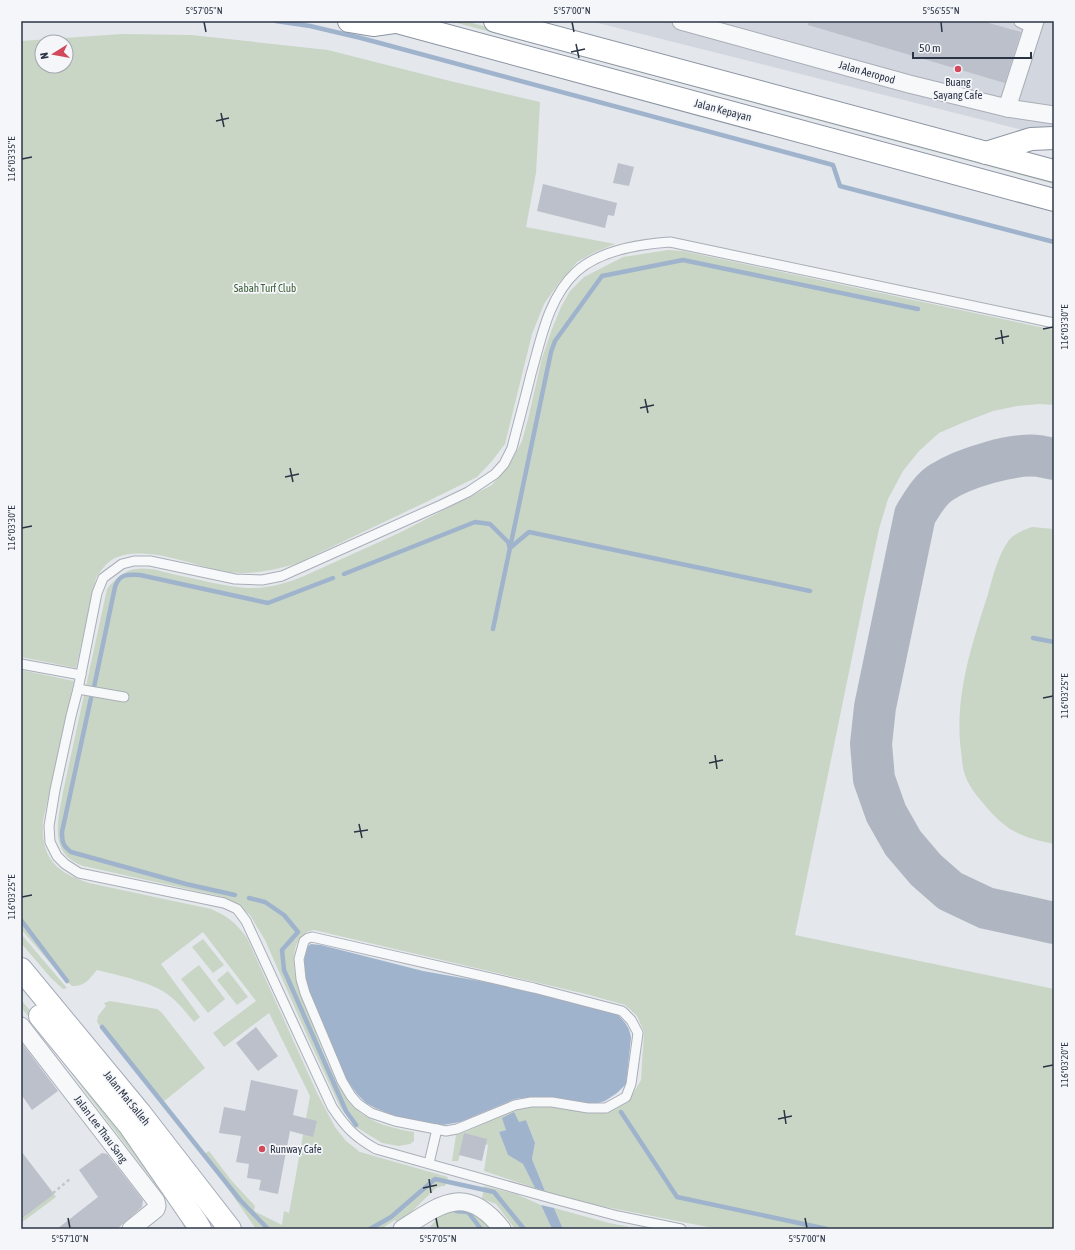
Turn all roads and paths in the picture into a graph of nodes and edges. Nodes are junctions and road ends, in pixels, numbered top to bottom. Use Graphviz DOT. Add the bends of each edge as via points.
graph roads {
  1 [pos="349,21"];
  2 [pos="393,21"];
  3 [pos="494,21"];
  4 [pos="681,21"];
  5 [pos="1029,24"];
  6 [pos="1008,108"];
  7 [pos="1054,115"];
  8 [pos="1054,138"];
  9 [pos="986,154"];
  10 [pos="1054,172"];
  11 [pos="1054,200"];
  12 [pos="1054,323"];
  13 [pos="21,664"];
  14 [pos="81,675"];
  15 [pos="78,689"];
  16 [pos="124,697"];
  17 [pos="21,969"];
  18 [pos="21,992"];
  19 [pos="21,1026"];
  20 [pos="437,1129"];
  21 [pos="429,1163"];
  22 [pos="70,1179"];
  23 [pos="53,1193"];
  24 [pos="131,1229"];
  25 [pos="200,1229"];
  26 [pos="230,1229"];
  27 [pos="402,1229"];
  28 [pos="502,1229"];
  29 [pos="681,1229"];
  1 -- 2 [label="main road" via="373,25"];
  2 -- 11 [label="main road, Jalan Kepayan"];
  3 -- 9 [label="main road"];
  4 -- 6 [label="street, Jalan Aeropod" via="909,84"];
  5 -- 6 [label="street"];
  6 -- 7 [label="street, Jalan Aeropod"];
  8 -- 9 [label="main road" via="1031,139"];
  9 -- 10 [label="main road"];
  12 -- 14 [label="lane" via="670,242 645,244 610,254 589,263 577,272 554,304 545,325 512,448 504,464 495,474 441,506 282,576 249,580 150,561 122,564 103,578 97,593"];
  13 -- 14 [label="lane"];
  14 -- 15 [label="lane"];
  15 -- 16 [label="lane"];
  15 -- 21 [label="lane" via="56,783 49,826 50,842 57,856 79,873 224,903 237,909 246,921 332,1108 343,1124 359,1139 376,1149"];
  17 -- 26 [label="main road, Jalan Mat Salleh"];
  18 -- 25 [label="main road, Jalan Mat Salleh" via="130,1126"];
  19 -- 24 [label="street, Jalan Lee Thau Sang" via="156,1201 156,1209"];
  20 -- 20 [label="lane" via="457,1129 515,1105 531,1102 606,1108 626,1097 631,1084 638,1033 622,1011 534,988 308,938 304,942 299,959 305,994 342,1081 351,1096 371,1113 415,1126"];
  20 -- 21 [label="lane"];
  21 -- 29 [label="lane" via="618,1216"];
  22 -- 23 [label="path"];
  27 -- 28 [label="street" via="435,1208 453,1202 477,1206 491,1216"];
}
